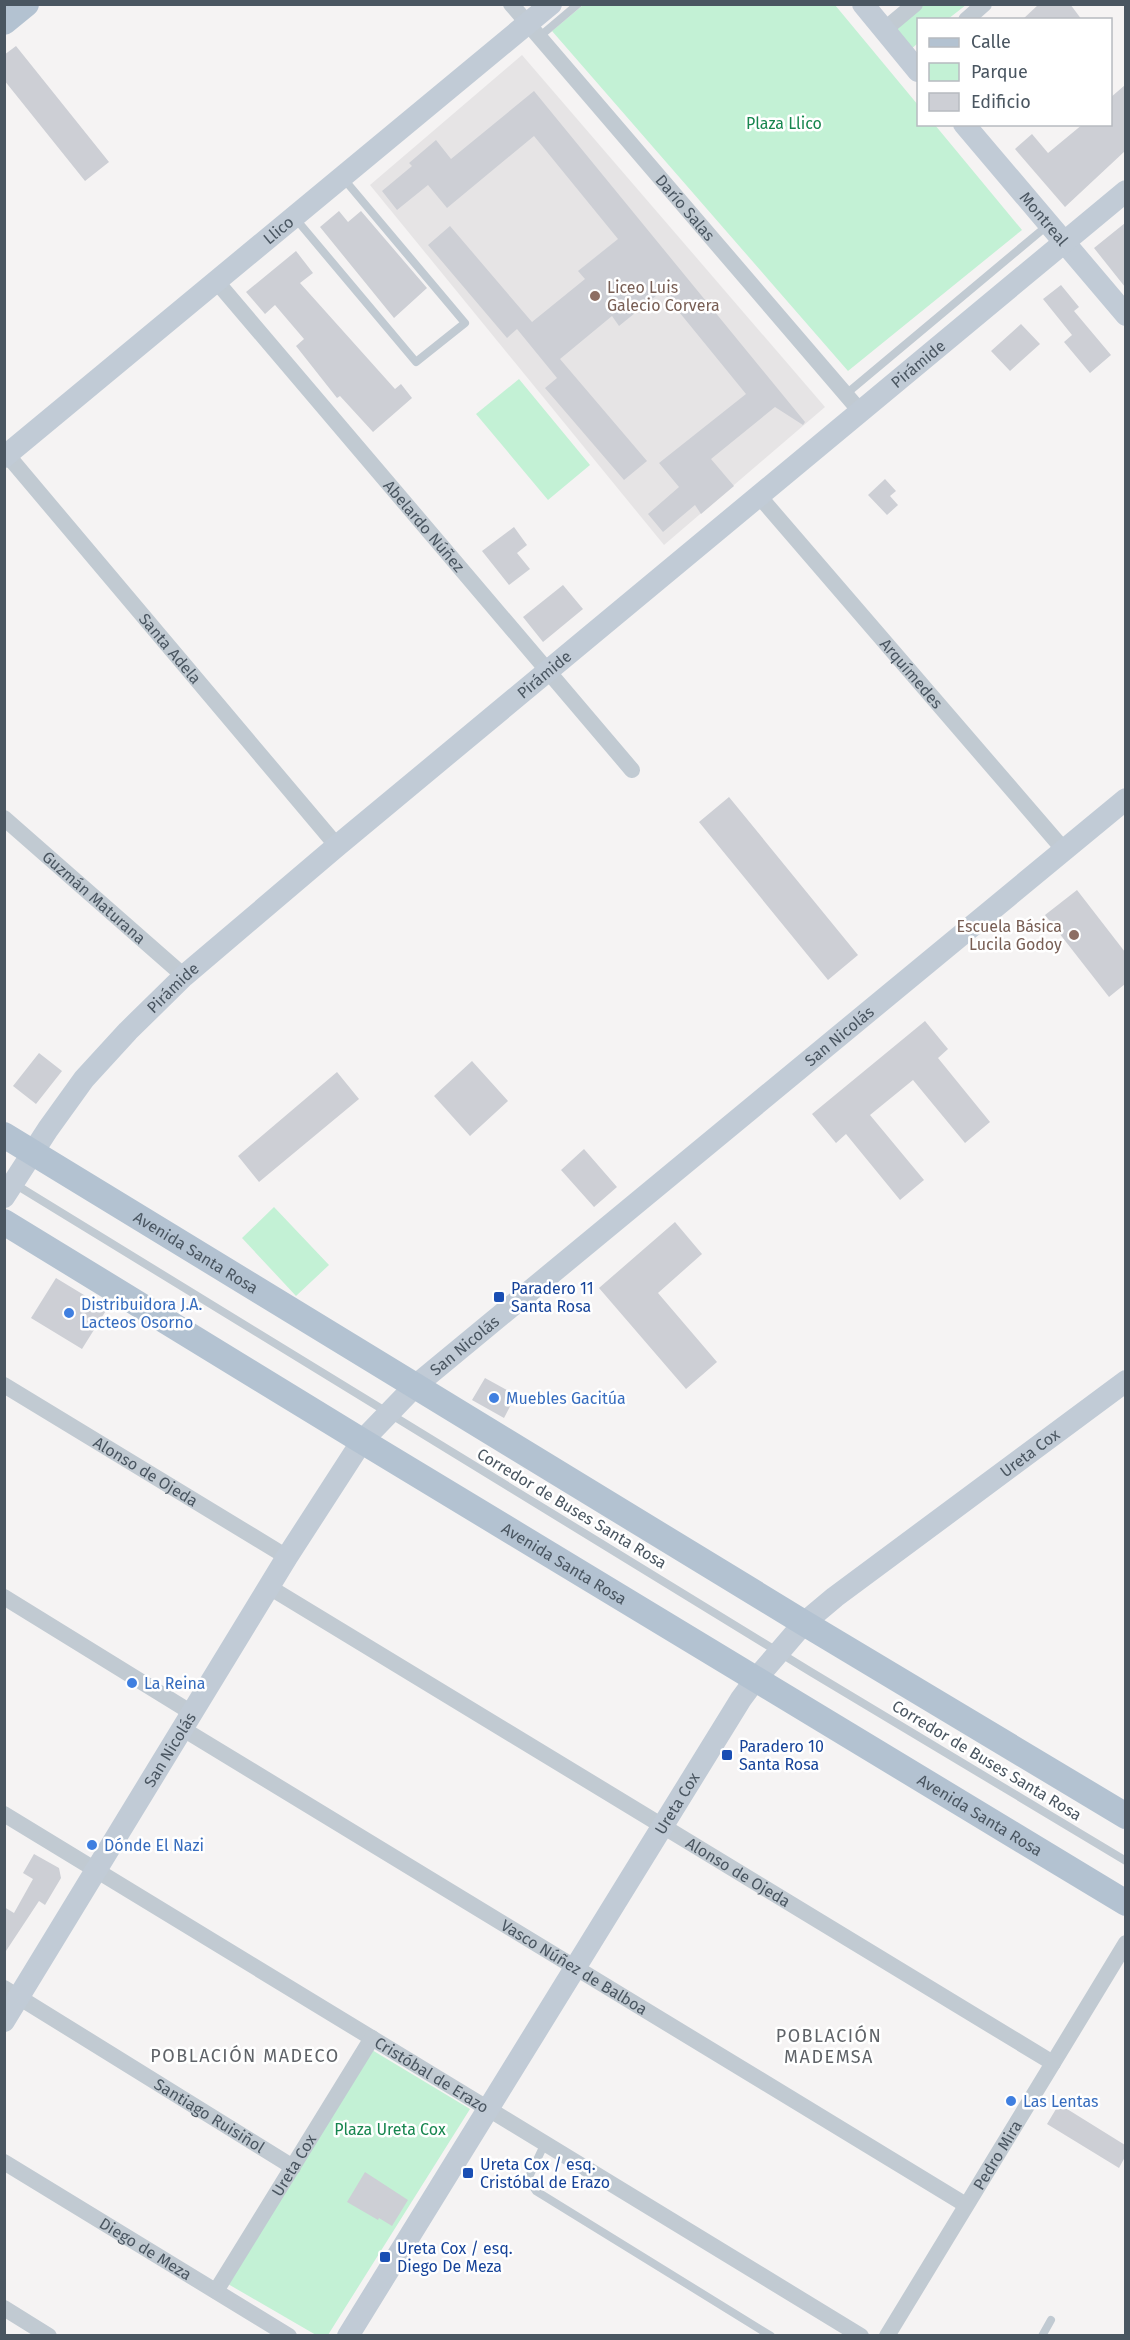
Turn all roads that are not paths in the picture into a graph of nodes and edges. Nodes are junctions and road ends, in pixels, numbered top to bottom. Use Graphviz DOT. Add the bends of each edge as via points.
graph roads {
  1 [pos="26,4"];
  2 [pos="511,4"];
  3 [pos="551,4"];
  4 [pos="578,4"];
  5 [pos="863,4"];
  6 [pos="915,4"];
  7 [pos="984,4"];
  8 [pos="968,18"];
  9 [pos="4,22"];
  10 [pos="884,30"];
  11 [pos="533,31"];
  12 [pos="916,65"];
  13 [pos="966,126"];
  14 [pos="343,177"];
  15 [pos="1125,191"];
  16 [pos="295,217"];
  17 [pos="1048,224"];
  18 [pos="1064,242"];
  19 [pos="217,282"];
  20 [pos="1125,315"];
  21 [pos="853,402"];
  22 [pos="6,454"];
  23 [pos="759,496"];
  24 [pos="548,671"];
  25 [pos="632,770"];
  26 [pos="1125,799"];
  27 [pos="4,818"];
  28 [pos="337,846"];
  29 [pos="1064,850"];
  30 [pos="184,976"];
  31 [pos="4,1135"];
  32 [pos="33,1152"];
  33 [pos="7,1187"];
  34 [pos="4,1222"];
  35 [pos="4,1385"];
  36 [pos="415,1386"];
  37 [pos="1121,1387"];
  38 [pos="388,1413"];
  39 [pos="362,1441"];
  40 [pos="287,1557"];
  41 [pos="269,1587"];
  42 [pos="4,1598"];
  43 [pos="804,1623"];
  44 [pos="778,1652"];
  45 [pos="755,1680"];
  46 [pos="187,1721"];
  47 [pos="4,1814"];
  48 [pos="1125,1816"];
  49 [pos="662,1825"];
  50 [pos="1125,1861"];
  51 [pos="97,1870"];
  52 [pos="1125,1903"];
  53 [pos="1125,1943"];
  54 [pos="575,1967"];
  55 [pos="12,1993"];
  56 [pos="4,2020"];
  57 [pos="372,2038"];
  58 [pos="1053,2063"];
  59 [pos="488,2108"];
  60 [pos="545,2143"];
  61 [pos="4,2162"];
  62 [pos="292,2167"];
  63 [pos="966,2205"];
  64 [pos="216,2291"];
  65 [pos="4,2308"];
  66 [pos="1051,2320"];
  67 [pos="49,2336"];
  68 [pos="289,2336"];
  69 [pos="348,2336"];
  70 [pos="771,2336"];
  71 [pos="861,2336"];
  72 [pos="887,2336"];
  73 [pos="1042,2336"];
  1 -- 9 [label="main road"];
  2 -- 11 [label="street, Darío Salas"];
  3 -- 11 [label="street, Llico"];
  4 -- 11 [label="lane"];
  5 -- 10 [label="street"];
  6 -- 10 [label="street"];
  7 -- 8 [label="street"];
  10 -- 12 [label="street"];
  11 -- 14 [label="street, Llico"];
  11 -- 21 [label="street, Darío Salas"];
  13 -- 17 [label="street, Montreal"];
  14 -- 16 [label="street, Llico"];
  14 -- 16 [label="lane" via="465,322 416,362"];
  15 -- 18 [label="street, Pirámide"];
  16 -- 19 [label="street, Llico"];
  17 -- 18 [label="street, Montreal"];
  17 -- 21 [label="lane, Pirámide"];
  18 -- 20 [label="street, Montreal"];
  18 -- 21 [label="street, Pirámide"];
  19 -- 22 [label="street, Llico"];
  19 -- 24 [label="street, Abelardo Núñez"];
  21 -- 23 [label="street, Pirámide"];
  22 -- 28 [label="street, Santa Adela"];
  23 -- 24 [label="street, Pirámide"];
  23 -- 29 [label="street, Arquímedes"];
  24 -- 25 [label="street, Abelardo Núñez"];
  24 -- 28 [label="street, Pirámide"];
  26 -- 29 [label="street, San Nicolás"];
  27 -- 30 [label="street, Guzmán Maturana"];
  28 -- 30 [label="street, Pirámide"];
  29 -- 36 [label="street, San Nicolás"];
  30 -- 32 [label="street, Pirámide" via="84,1079"];
  31 -- 32 [label="main road, Avenida Santa Rosa"];
  32 -- 33 [label="street, Pirámide"];
  32 -- 36 [label="main road, Avenida Santa Rosa"];
  33 -- 38 [label="lane, Corredor de Buses Santa Rosa"];
  34 -- 39 [label="main road, Avenida Santa Rosa"];
  35 -- 40 [label="street, Alonso de Ojeda"];
  36 -- 38 [label="street, San Nicolás"];
  36 -- 43 [label="main road, Avenida Santa Rosa"];
  37 -- 43 [label="street, Ureta Cox"];
  38 -- 39 [label="street, San Nicolás"];
  38 -- 44 [label="lane, Corredor de Buses Santa Rosa"];
  39 -- 40 [label="street, San Nicolás"];
  39 -- 45 [label="main road, Avenida Santa Rosa"];
  40 -- 41 [label="street, San Nicolás"];
  41 -- 46 [label="street, San Nicolás"];
  41 -- 49 [label="street, Alonso de Ojeda"];
  42 -- 46 [label="street, Vasco Núñez de Balboa"];
  43 -- 44 [label="street, Ureta Cox"];
  43 -- 48 [label="main road, Avenida Santa Rosa"];
  44 -- 45 [label="street, Ureta Cox"];
  44 -- 50 [label="lane, Corredor de Buses Santa Rosa"];
  45 -- 49 [label="street, Ureta Cox"];
  45 -- 52 [label="main road, Avenida Santa Rosa"];
  46 -- 51 [label="street, San Nicolás"];
  46 -- 54 [label="street, Vasco Núñez de Balboa"];
  47 -- 51 [label="street, Cristóbal de Erazo"];
  49 -- 54 [label="street, Ureta Cox"];
  49 -- 58 [label="street, Alonso de Ojeda"];
  51 -- 55 [label="street, San Nicolás"];
  51 -- 57 [label="street, Cristóbal de Erazo"];
  53 -- 58 [label="street, Pedro Mira"];
  54 -- 59 [label="street, Ureta Cox"];
  54 -- 63 [label="street, Vasco Núñez de Balboa"];
  55 -- 56 [label="street, San Nicolás"];
  55 -- 62 [label="street, Santiago Ruisiñol"];
  57 -- 59 [label="street, Cristóbal de Erazo"];
  57 -- 62 [label="street, Ureta Cox"];
  58 -- 63 [label="street, Pedro Mira"];
  59 -- 60 [label="street, Cristóbal de Erazo"];
  59 -- 69 [label="street, Ureta Cox"];
  60 -- 70 [label="lane" via="528,2179 536,2191"];
  60 -- 71 [label="street, Cristóbal de Erazo"];
  61 -- 64 [label="street, Diego de Meza"];
  62 -- 64 [label="street, Ureta Cox"];
  63 -- 72 [label="street, Pedro Mira"];
  64 -- 68 [label="street, Diego de Meza"];
  65 -- 67 [label="street"];
  66 -- 73 [label="lane"];
}
